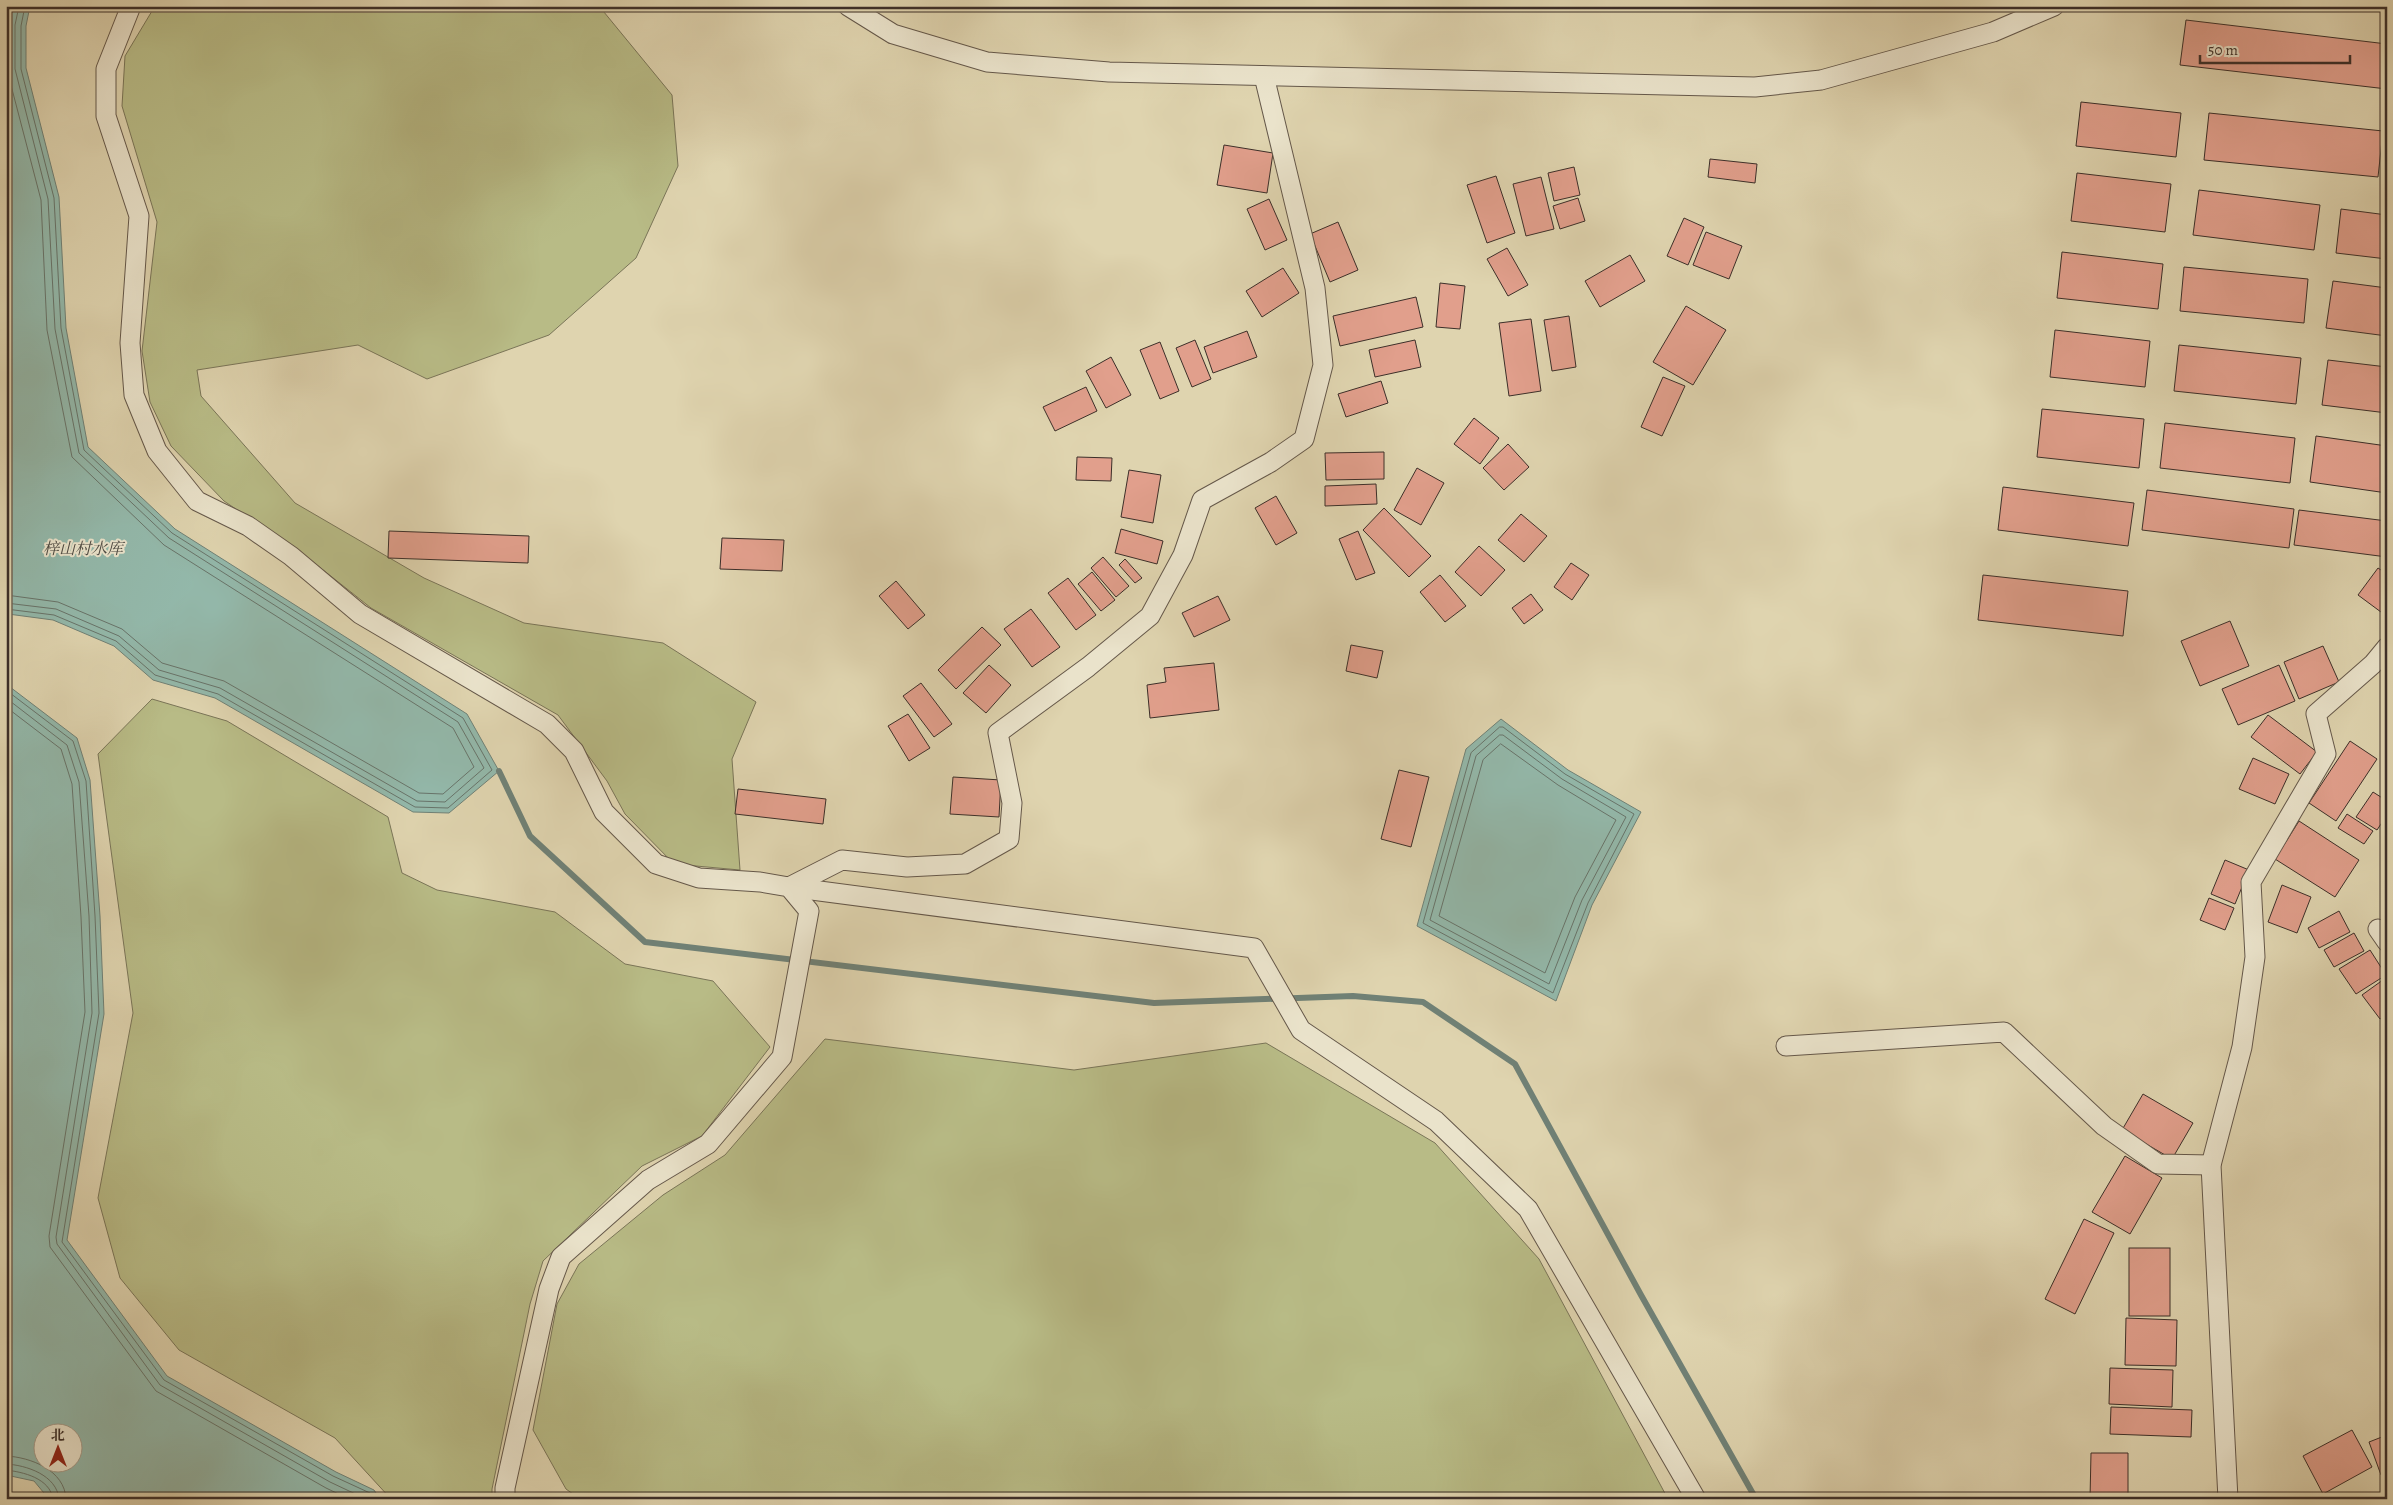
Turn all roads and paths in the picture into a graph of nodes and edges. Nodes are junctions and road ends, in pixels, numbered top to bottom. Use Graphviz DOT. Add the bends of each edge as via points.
graph roads {
  1 [pos="131,6"];
  2 [pos="848,6"];
  3 [pos="2054,6"];
  4 [pos="1264,76"];
  5 [pos="2387,647"];
  6 [pos="789,887"];
  7 [pos="1786,1046"];
  8 [pos="2211,1165"];
  9 [pos="505,1499"];
  10 [pos="1696,1499"];
  11 [pos="2228,1499"];
  1 -- 6 [label="street" via="106,69 106,116 139,216 130,343 134,395 156,451 197,501 248,526 360,614 547,724 574,751 604,812 656,864 699,878"];
  2 -- 4 [label="street" via="893,34 987,62 1109,72"];
  3 -- 4 [label="street" via="1993,32 1821,80 1755,87"];
  4 -- 6 [label="street" via="1315,288 1323,365 1304,439 1271,462 1202,500 1183,555 1150,616 1088,667 998,733 1012,802 1009,838 965,864 907,867 842,860"];
  5 -- 8 [label="street" via="2373,664 2316,714 2326,754 2252,882 2255,957 2242,1047"];
  6 -- 9 [label="street" via="809,911 782,1056 708,1144 648,1180 562,1257 549,1288"];
  6 -- 10 [label="street" via="1254,948 1301,1030 1436,1121 1528,1209"];
  7 -- 8 [label="street" via="2004,1032 2104,1126 2158,1164"];
  8 -- 11 [label="street"];
}
